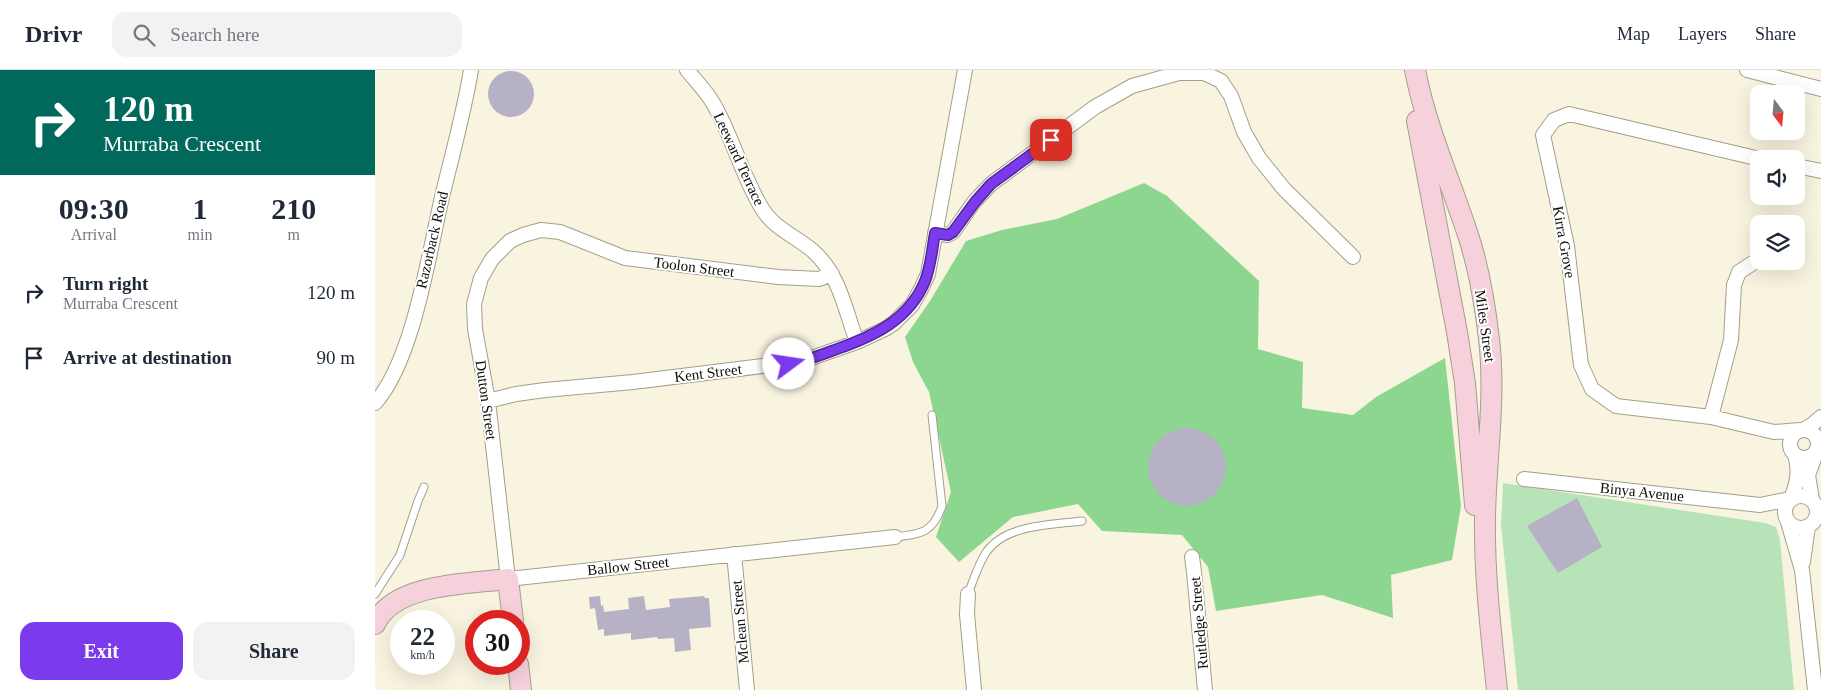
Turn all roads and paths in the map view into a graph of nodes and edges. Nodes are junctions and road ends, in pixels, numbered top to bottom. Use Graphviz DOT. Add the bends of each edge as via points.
graph roads {
  1 [pos="471,70"];
  2 [pos="687,70"];
  3 [pos="965,70"];
  4 [pos="1408,70"];
  5 [pos="1415,70"];
  6 [pos="1747,70"];
  7 [pos="1821,89"];
  8 [pos="1750,157"];
  9 [pos="1805,168"];
  10 [pos="1821,171"];
  11 [pos="560,232"];
  12 [pos="935,233"];
  13 [pos="1353,257"];
  14 [pos="1750,265"];
  15 [pos="832,274"];
  16 [pos="857,342"];
  17 [pos="487,401"];
  18 [pos="375,403"];
  19 [pos="932,415"];
  20 [pos="1711,417"];
  21 [pos="1821,417"];
  22 [pos="1801,430"];
  23 [pos="1774,432"];
  24 [pos="1819,443"];
  25 [pos="1793,453"];
  26 [pos="1525,479"];
  27 [pos="425,487"];
  28 [pos="1791,499"];
  29 [pos="1816,503"];
  30 [pos="1759,505"];
  31 [pos="1787,520"];
  32 [pos="1082,521"];
  33 [pos="1813,525"];
  34 [pos="895,536"];
  35 [pos="733,554"];
  36 [pos="1191,557"];
  37 [pos="1802,570"];
  38 [pos="508,579"];
  39 [pos="1487,592"];
  40 [pos="375,594"];
  41 [pos="968,594"];
  42 [pos="512,610"];
  43 [pos="375,624"];
  44 [pos="1816,653"];
  45 [pos="519,675"];
  46 [pos="521,690"];
  47 [pos="747,690"];
  48 [pos="974,690"];
  49 [pos="1205,690"];
  50 [pos="1497,690"];
  51 [pos="1815,690"];
  1 -- 18 [label="street, Razorback Road" via="413,321 397,365"];
  2 -- 15 [label="street, Leeward Terrace" via="713,103 764,212 811,249"];
  3 -- 12 [label="street, Kent Street"];
  4 -- 39 [label="street, Miles Street" via="1463,366 1479,544"];
  5 -- 39 [label="street, Miles Street" via="1428,122 1469,238 1489,339 1492,396 1485,516"];
  6 -- 7 [label="street"];
  8 -- 20 [label="street, Kirra Grove" via="1569,114 1554,120 1543,136 1567,246 1581,365 1592,389 1616,406"];
  9 -- 10 [label="street"];
  11 -- 15 [label="street, Toolon Street" via="625,258 778,277 819,279"];
  11 -- 17 [label="street, Dutton Street" via="541,230 510,241 492,259 481,278 474,304 475,329"];
  12 -- 13 [label="street" via="948,235 953,232 991,184 1095,107 1132,86 1179,73 1204,73 1221,81 1259,158 1284,190"];
  12 -- 16 [label="street, Kent Street" via="927,274 912,304 894,323"];
  14 -- 20 [label="street" via="1739,272 1734,285 1731,340"];
  15 -- 16 [label="street, Leeward Terrace" via="843,295"];
  16 -- 17 [label="street, Kent Street" via="789,364 545,390"];
  17 -- 38 [label="street, Dutton Street"];
  19 -- 34 [label="lane" via="942,506 930,528 915,534"];
  20 -- 23 [label="street, Kirra Grove"];
  21 -- 22 [label="street"];
  22 -- 23 [label="street, Kirra Grove"];
  22 -- 24 [label="street" via="1813,432"];
  22 -- 25 [label="street" via="1791,437"];
  23 -- 25 [label="street"];
  24 -- 25 [label="street" via="1810,457 1804,459"];
  24 -- 29 [label="street" via="1808,474"];
  25 -- 28 [label="street" via="1798,478"];
  26 -- 30 [label="street, Binya Avenue"];
  27 -- 40 [label="lane" via="417,501 400,555"];
  28 -- 29 [label="street" via="1803,495"];
  28 -- 30 [label="street, Binya Avenue"];
  28 -- 31 [label="street" via="1785,508"];
  29 -- 33 [label="street"];
  30 -- 31 [label="street, Binya Avenue"];
  31 -- 33 [label="street" via="1797,528"];
  31 -- 37 [label="street"];
  32 -- 41 [label="lane" via="1027,529 1000,540 986,553 977,568"];
  33 -- 37 [label="street"];
  34 -- 35 [label="street, Ballow Street"];
  35 -- 38 [label="street, Ballow Street"];
  35 -- 47 [label="street, Mclean Street"];
  36 -- 49 [label="street, Rutledge Street"];
  37 -- 44 [label="street"];
  38 -- 42 [label="street, Dutton Street"];
  38 -- 43 [label="street, Ballow Street" via="435,588 407,595 385,608"];
  39 -- 50 [label="street, Miles Street"];
  41 -- 48 [label="street"];
  44 -- 51 [label="street"];
  45 -- 46 [label="street"];
}
